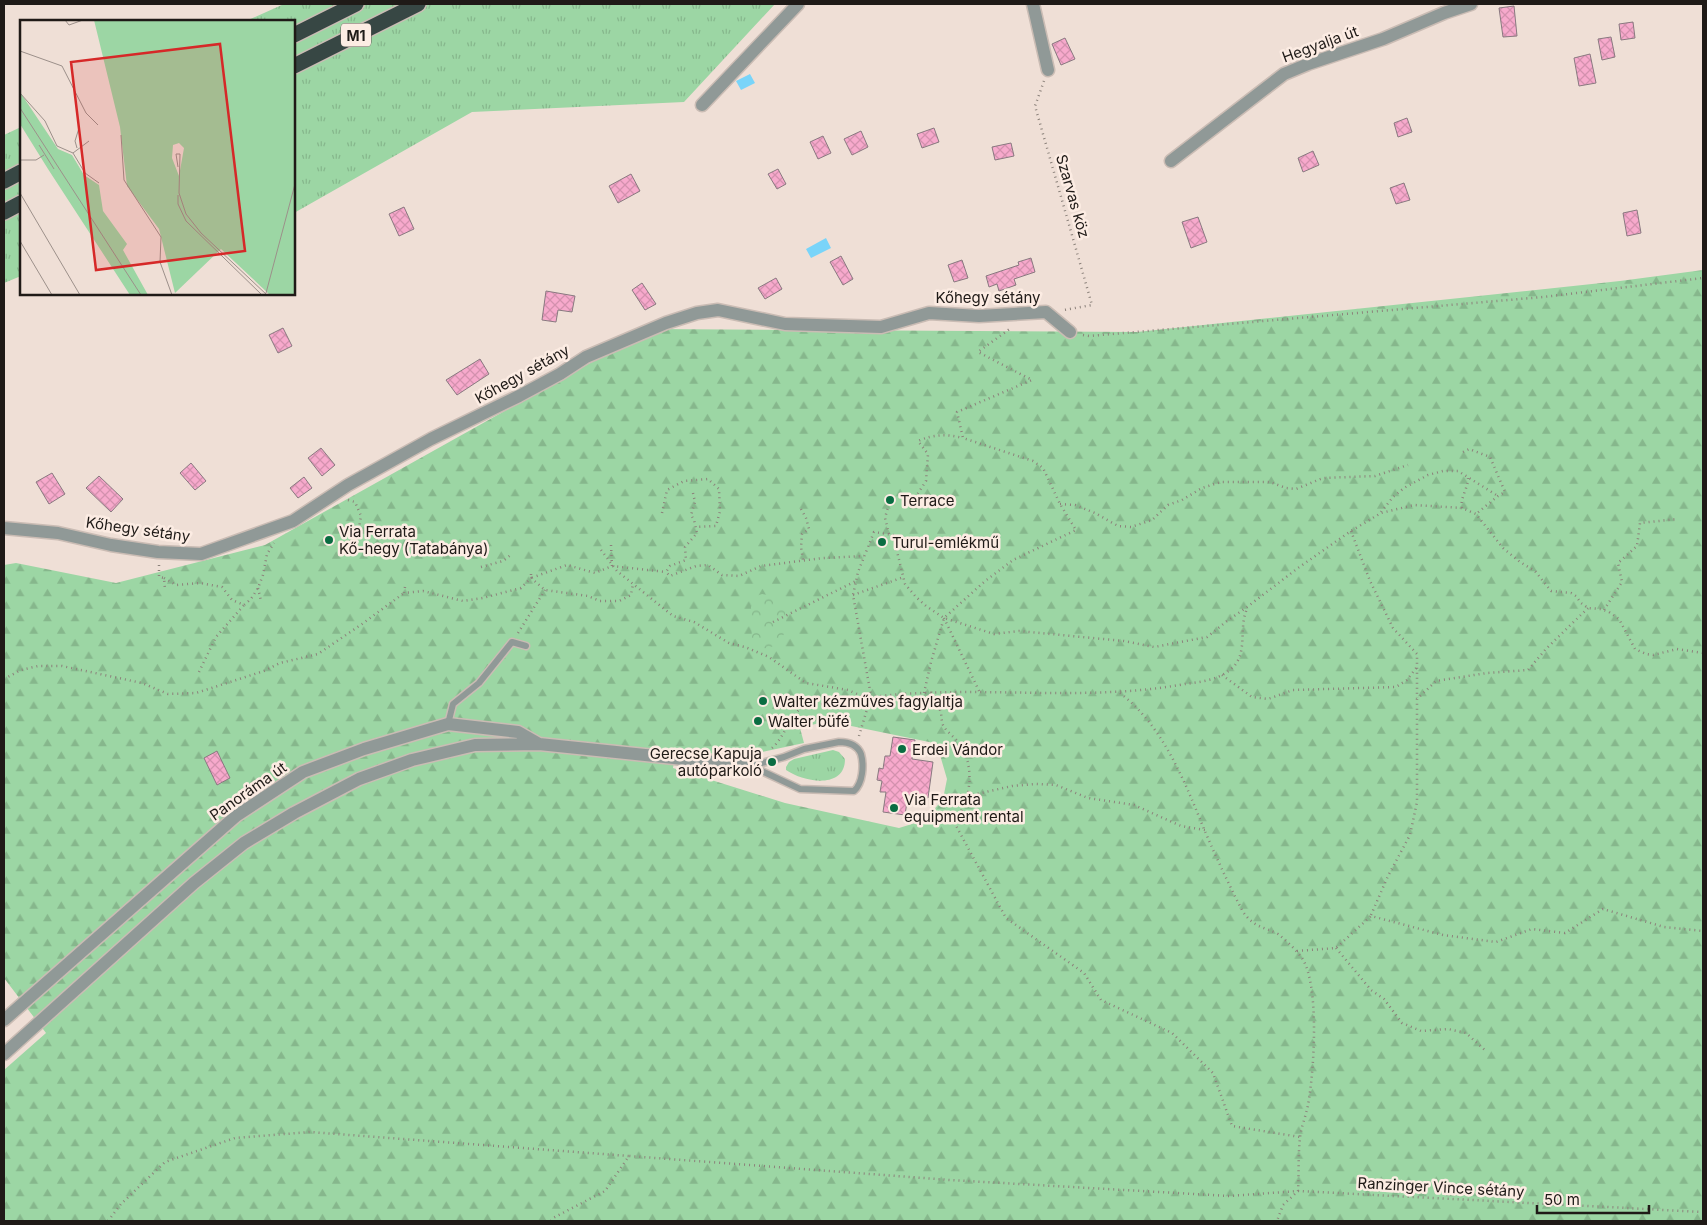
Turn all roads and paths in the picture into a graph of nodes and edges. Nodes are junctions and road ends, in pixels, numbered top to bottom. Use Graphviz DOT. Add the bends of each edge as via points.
graph roads {
  1 [pos="356,4"];
  2 [pos="418,4"];
  3 [pos="798,4"];
  4 [pos="1033,4"];
  5 [pos="1472,4"];
  6 [pos="295,34"];
  7 [pos="295,66"];
  8 [pos="1048,70"];
  9 [pos="702,105"];
  10 [pos="1171,161"];
  11 [pos="20,172"];
  12 [pos="4,180"];
  13 [pos="20,204"];
  14 [pos="4,212"];
  15 [pos="1703,278"];
  16 [pos="1068,310"];
  17 [pos="1032,312"];
  18 [pos="1070,332"];
  19 [pos="963,438"];
  20 [pos="1463,452"];
  21 [pos="1408,465"];
  22 [pos="1468,478"];
  23 [pos="337,492"];
  24 [pos="693,494"];
  25 [pos="1498,496"];
  26 [pos="915,498"];
  27 [pos="890,500"];
  28 [pos="1060,504"];
  29 [pos="1462,508"];
  30 [pos="801,509"];
  31 [pos="662,513"];
  32 [pos="1381,513"];
  33 [pos="1476,514"];
  34 [pos="1677,520"];
  35 [pos="282,525"];
  36 [pos="696,527"];
  37 [pos="4,528"];
  38 [pos="359,528"];
  39 [pos="1351,530"];
  40 [pos="889,534"];
  41 [pos="611,545"];
  42 [pos="601,550"];
  43 [pos="173,553"];
  44 [pos="512,554"];
  45 [pos="864,556"];
  46 [pos="803,560"];
  47 [pos="612,566"];
  48 [pos="481,567"];
  49 [pos="666,572"];
  50 [pos="532,574"];
  51 [pos="164,578"];
  52 [pos="531,578"];
  53 [pos="904,578"];
  54 [pos="856,581"];
  55 [pos="633,584"];
  56 [pos="405,587"];
  57 [pos="258,588"];
  58 [pos="165,589"];
  59 [pos="545,590"];
  60 [pos="404,593"];
  61 [pos="853,595"];
  62 [pos="261,601"];
  63 [pos="244,604"];
  64 [pos="1247,607"];
  65 [pos="1588,608"];
  66 [pos="1604,610"];
  67 [pos="944,618"];
  68 [pos="773,622"];
  69 [pos="512,642"];
  70 [pos="526,646"];
  71 [pos="1703,653"];
  72 [pos="1417,667"];
  73 [pos="199,672"];
  74 [pos="1222,675"];
  75 [pos="4,679"];
  76 [pos="931,692"];
  77 [pos="980,692"];
  78 [pos="924,693"];
  79 [pos="1120,693"];
  80 [pos="871,696"];
  81 [pos="864,697"];
  82 [pos="1417,699"];
  83 [pos="448,724"];
  84 [pos="539,744"];
  85 [pos="857,747"];
  86 [pos="751,766"];
  87 [pos="968,796"];
  88 [pos="1205,830"];
  89 [pos="1371,916"];
  90 [pos="1703,931"];
  91 [pos="1336,948"];
  92 [pos="1296,951"];
  93 [pos="4,1020"];
  94 [pos="1487,1052"];
  95 [pos="4,1054"];
  96 [pos="1300,1137"];
  97 [pos="629,1156"];
  98 [pos="1298,1191"];
  99 [pos="1703,1212"];
  100 [pos="108,1221"];
  101 [pos="551,1221"];
  102 [pos="1277,1221"];
  1 -- 6 [label="highway, M1"];
  2 -- 7 [label="highway, M1"];
  3 -- 9 [label="street"];
  4 -- 8 [label="street"];
  5 -- 10 [label="street, Hegyalja út" via="1284,74"];
  8 -- 16 [label="path, Szarvas köz" via="1035,106 1092,305"];
  11 -- 12 [label="highway"];
  13 -- 14 [label="highway"];
  15 -- 18 [label="path" via="1380,313 1089,336"];
  17 -- 18 [label="street, Kőhegy sétány" via="1046,312"];
  17 -- 19 [label="path" via="978,352 1032,380 957,412"];
  17 -- 23 [label="street, Kőhegy sétány" via="979,316 929,313 881,327 785,324 718,310 697,313 666,322 586,357 560,374 431,439"];
  19 -- 26 [label="path" via="932,435 918,441 928,454 926,481"];
  19 -- 28 [label="path" via="1039,464"];
  20 -- 25 [label="path" via="1469,449 1490,457 1505,492"];
  21 -- 28 [label="path" via="1375,476 1324,478 1296,489 1270,482 1221,482 1168,505 1152,520 1131,527 1118,526 1076,505"];
  22 -- 25 [label="path"];
  22 -- 29 [label="path"];
  22 -- 32 [label="path" via="1456,470 1428,475 1404,488"];
  23 -- 35 [label="street, Kőhegy sétány"];
  23 -- 38 [label="path" via="355,502 361,516"];
  24 -- 36 [label="path" via="695,502 691,515"];
  25 -- 33 [label="path"];
  27 -- 40 [label="path" via="885,518"];
  28 -- 67 [label="path" via="1076,530 1013,560"];
  29 -- 32 [label="path" via="1414,505"];
  29 -- 33 [label="path"];
  30 -- 46 [label="path" via="809,529 802,534"];
  31 -- 36 [label="path" via="667,490 684,481 708,479 719,489 720,511 716,526"];
  32 -- 39 [label="path"];
  33 -- 65 [label="path" via="1503,548 1533,569 1551,591 1570,593"];
  34 -- 66 [label="path" via="1640,523 1637,546 1618,563 1622,582"];
  35 -- 43 [label="street, Kőhegy sétány" via="201,554"];
  35 -- 57 [label="path" via="266,554"];
  36 -- 49 [label="path" via="697,533 685,547 686,560 670,566"];
  37 -- 43 [label="street, Kőhegy sétány" via="58,533 111,545"];
  39 -- 64 [label="path"];
  39 -- 72 [label="path" via="1370,581 1393,628 1417,654"];
  40 -- 45 [label="path" via="874,532"];
  40 -- 53 [label="path" via="895,538"];
  41 -- 47 [label="path"];
  42 -- 47 [label="path"];
  43 -- 51 [label="path" via="163,558 158,567 159,577"];
  44 -- 48 [label="path" via="503,561"];
  45 -- 46 [label="path"];
  45 -- 54 [label="path"];
  46 -- 49 [label="path" via="761,566 739,576 722,576 708,565 670,576"];
  47 -- 49 [label="path"];
  47 -- 52 [label="path" via="595,573 567,565"];
  47 -- 55 [label="path"];
  50 -- 52 [label="path"];
  51 -- 58 [label="path"];
  51 -- 63 [label="path" via="176,585 200,583 222,587 232,600"];
  52 -- 59 [label="path"];
  52 -- 60 [label="path" via="521,588 463,601 423,591"];
  53 -- 61 [label="path"];
  53 -- 67 [label="path" via="916,597"];
  54 -- 61 [label="path"];
  54 -- 68 [label="path"];
  55 -- 59 [label="path" via="631,595 619,601 600,602 588,596"];
  55 -- 81 [label="path" via="672,616 694,622 728,643 768,657 806,683 848,690"];
  56 -- 60 [label="path"];
  57 -- 62 [label="path"];
  57 -- 63 [label="path"];
  59 -- 69 [label="path"];
  60 -- 75 [label="path" via="318,654 280,663 196,693 168,694 142,682 62,666 38,666"];
  61 -- 80 [label="path"];
  63 -- 73 [label="path" via="216,637"];
  64 -- 67 [label="path" via="1207,637 1154,647 1019,631 994,634"];
  64 -- 74 [label="path" via="1241,655"];
  65 -- 66 [label="path"];
  65 -- 82 [label="path" via="1528,670 1436,681"];
  66 -- 71 [label="path" via="1619,619 1635,649 1646,654 1677,649"];
  67 -- 77 [label="path"];
  67 -- 78 [label="path"];
  69 -- 70 [label="lane"];
  69 -- 83 [label="lane" via="479,684 453,704"];
  72 -- 74 [label="path" via="1408,680 1396,687 1293,690 1268,699 1252,696"];
  72 -- 82 [label="path"];
  74 -- 79 [label="path" via="1165,688"];
  76 -- 77 [label="path"];
  76 -- 78 [label="path"];
  76 -- 87 [label="path" via="940,709 942,723 965,753 969,772"];
  77 -- 79 [label="path"];
  78 -- 80 [label="path"];
  79 -- 88 [label="path" via="1134,704 1169,752"];
  80 -- 81 [label="path"];
  80 -- 85 [label="path"];
  81 -- 86 [label="path" via="798,710 776,745"];
  82 -- 89 [label="path" via="1417,802 1410,836"];
  83 -- 84 [label="street, Panoráma út" via="518,732"];
  83 -- 93 [label="street, Panoráma út" via="364,749 303,772 236,816"];
  84 -- 86 [label="street, Panoráma út"];
  84 -- 95 [label="street, Panoráma út" via="476,746 412,760 359,779 294,813 244,844 194,883"];
  85 -- 86 [label="lane" via="844,742 830,743"];
  85 -- 86 [label="lane" via="862,770 854,790 800,789"];
  87 -- 88 [label="path" via="1012,786 1047,784 1088,798 1134,805 1181,826"];
  87 -- 96 [label="path" via="954,822 1006,918 1084,973 1101,1000 1172,1033 1214,1073 1232,1126"];
  88 -- 92 [label="path" via="1249,920 1280,936"];
  89 -- 90 [label="path" via="1442,935 1496,942 1532,929 1564,933 1603,909 1664,927"];
  89 -- 91 [label="path"];
  91 -- 92 [label="path"];
  91 -- 94 [label="path" via="1402,1022 1421,1031 1448,1029 1466,1032"];
  92 -- 96 [label="path" via="1304,961 1310,984 1314,1055 1308,1106"];
  96 -- 98 [label="path"];
  97 -- 98 [label="path, Ranzinger Vince sétány" via="950,1180 1229,1196"];
  97 -- 100 [label="path, Ranzinger Vince sétány" via="310,1132 235,1138 165,1162"];
  97 -- 101 [label="path" via="605,1191"];
  98 -- 99 [label="path, Ranzinger Vince sétány"];
  98 -- 102 [label="path" via="1283,1205"];
}
